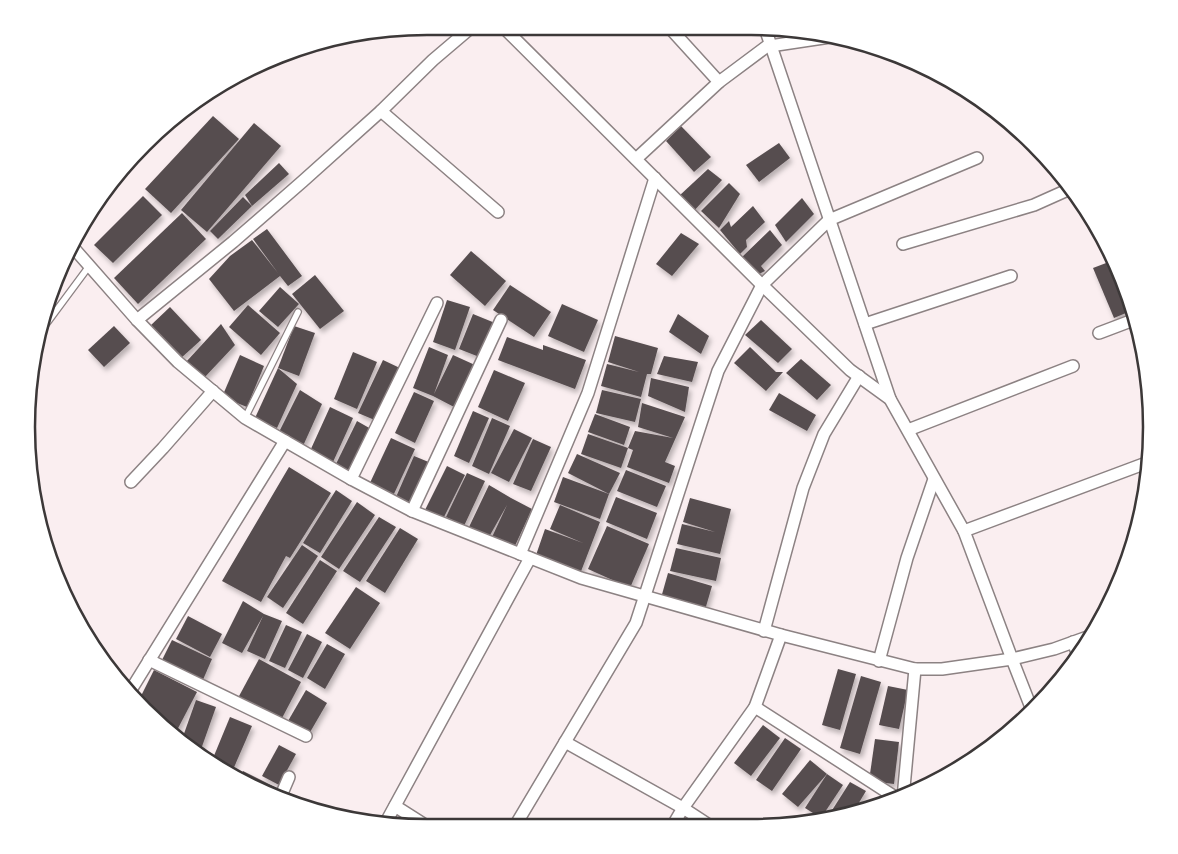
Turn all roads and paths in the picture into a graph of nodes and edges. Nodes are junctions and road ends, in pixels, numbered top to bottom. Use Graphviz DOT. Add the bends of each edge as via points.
graph roads {
  1 [pos="462,35"];
  2 [pos="514,35"];
  3 [pos="676,35"];
  4 [pos="767,36"];
  5 [pos="808,39"];
  6 [pos="770,45"];
  7 [pos="719,82"];
  8 [pos="381,111"];
  9 [pos="977,158"];
  10 [pos="636,159"];
  11 [pos="655,178"];
  12 [pos="1064,191"];
  13 [pos="498,212"];
  14 [pos="829,220"];
  15 [pos="903,244"];
  16 [pos="77,251"];
  17 [pos="90,265"];
  18 [pos="1012,276"];
  19 [pos="762,285"];
  20 [pos="437,303"];
  21 [pos="298,312"];
  22 [pos="50,318"];
  23 [pos="137,320"];
  24 [pos="501,320"];
  25 [pos="1129,322"];
  26 [pos="865,324"];
  27 [pos="1099,333"];
  28 [pos="1074,366"];
  29 [pos="859,376"];
  30 [pos="213,390"];
  31 [pos="890,399"];
  32 [pos="245,418"];
  33 [pos="908,430"];
  34 [pos="285,441"];
  35 [pos="1141,465"];
  36 [pos="350,479"];
  37 [pos="934,479"];
  38 [pos="132,482"];
  39 [pos="412,511"];
  40 [pos="964,531"];
  41 [pos="525,556"];
  42 [pos="644,596"];
  43 [pos="764,631"];
  44 [pos="781,635"];
  45 [pos="1080,639"];
  46 [pos="1073,642"];
  47 [pos="1075,648"];
  48 [pos="1012,659"];
  49 [pos="149,660"];
  50 [pos="879,661"];
  51 [pos="915,669"];
  52 [pos="133,686"];
  53 [pos="1029,703"];
  54 [pos="755,707"];
  55 [pos="306,736"];
  56 [pos="565,742"];
  57 [pos="289,777"];
  58 [pos="904,788"];
  59 [pos="283,791"];
  60 [pos="889,793"];
  61 [pos="395,806"];
  62 [pos="683,808"];
  63 [pos="389,817"];
  64 [pos="415,819"];
  65 [pos="518,819"];
  66 [pos="677,819"];
  67 [pos="700,819"];
  1 -- 8 [label="street"];
  2 -- 10 [label="street"];
  3 -- 7 [label="street"];
  4 -- 6 [label="street"];
  5 -- 6 [label="street"];
  6 -- 7 [label="street"];
  6 -- 14 [label="street"];
  7 -- 10 [label="street"];
  8 -- 13 [label="street"];
  8 -- 23 [label="street" via="233,242"];
  9 -- 14 [label="street"];
  10 -- 11 [label="street"];
  11 -- 19 [label="street"];
  11 -- 41 [label="street" via="588,393"];
  12 -- 15 [label="street" via="1034,205"];
  14 -- 19 [label="street"];
  14 -- 26 [label="street"];
  16 -- 17 [label="street"];
  17 -- 22 [label="lane"];
  17 -- 23 [label="street"];
  18 -- 26 [label="street"];
  19 -- 29 [label="street"];
  19 -- 42 [label="street" via="718,371"];
  20 -- 36 [label="street"];
  21 -- 32 [label="lane"];
  23 -- 30 [label="street" via="178,362"];
  24 -- 39 [label="street"];
  25 -- 27 [label="street"];
  26 -- 31 [label="street"];
  28 -- 33 [label="street"];
  29 -- 31 [label="street"];
  29 -- 43 [label="street" via="824,434 803,488"];
  30 -- 32 [label="street"];
  30 -- 38 [label="street"];
  31 -- 33 [label="street"];
  32 -- 34 [label="street"];
  33 -- 37 [label="street"];
  34 -- 36 [label="street"];
  34 -- 49 [label="street"];
  35 -- 40 [label="street"];
  36 -- 39 [label="street"];
  37 -- 40 [label="street"];
  37 -- 50 [label="street" via="906,558"];
  39 -- 41 [label="street"];
  40 -- 48 [label="street"];
  41 -- 42 [label="street" via="581,578"];
  41 -- 61 [label="street"];
  42 -- 43 [label="street"];
  42 -- 56 [label="street" via="636,623"];
  43 -- 44 [label="street"];
  44 -- 50 [label="street"];
  44 -- 54 [label="street"];
  45 -- 46 [label="street"];
  46 -- 47 [label="street"];
  46 -- 48 [label="street"];
  48 -- 51 [label="street" via="942,669"];
  48 -- 53 [label="street"];
  49 -- 52 [label="street"];
  49 -- 55 [label="street"];
  50 -- 51 [label="street"];
  51 -- 58 [label="street"];
  54 -- 60 [label="street"];
  54 -- 62 [label="street"];
  56 -- 62 [label="street"];
  56 -- 65 [label="street"];
  57 -- 59 [label="street"];
  61 -- 63 [label="street"];
  61 -- 64 [label="street"];
  62 -- 66 [label="street"];
  62 -- 67 [label="street"];
}
